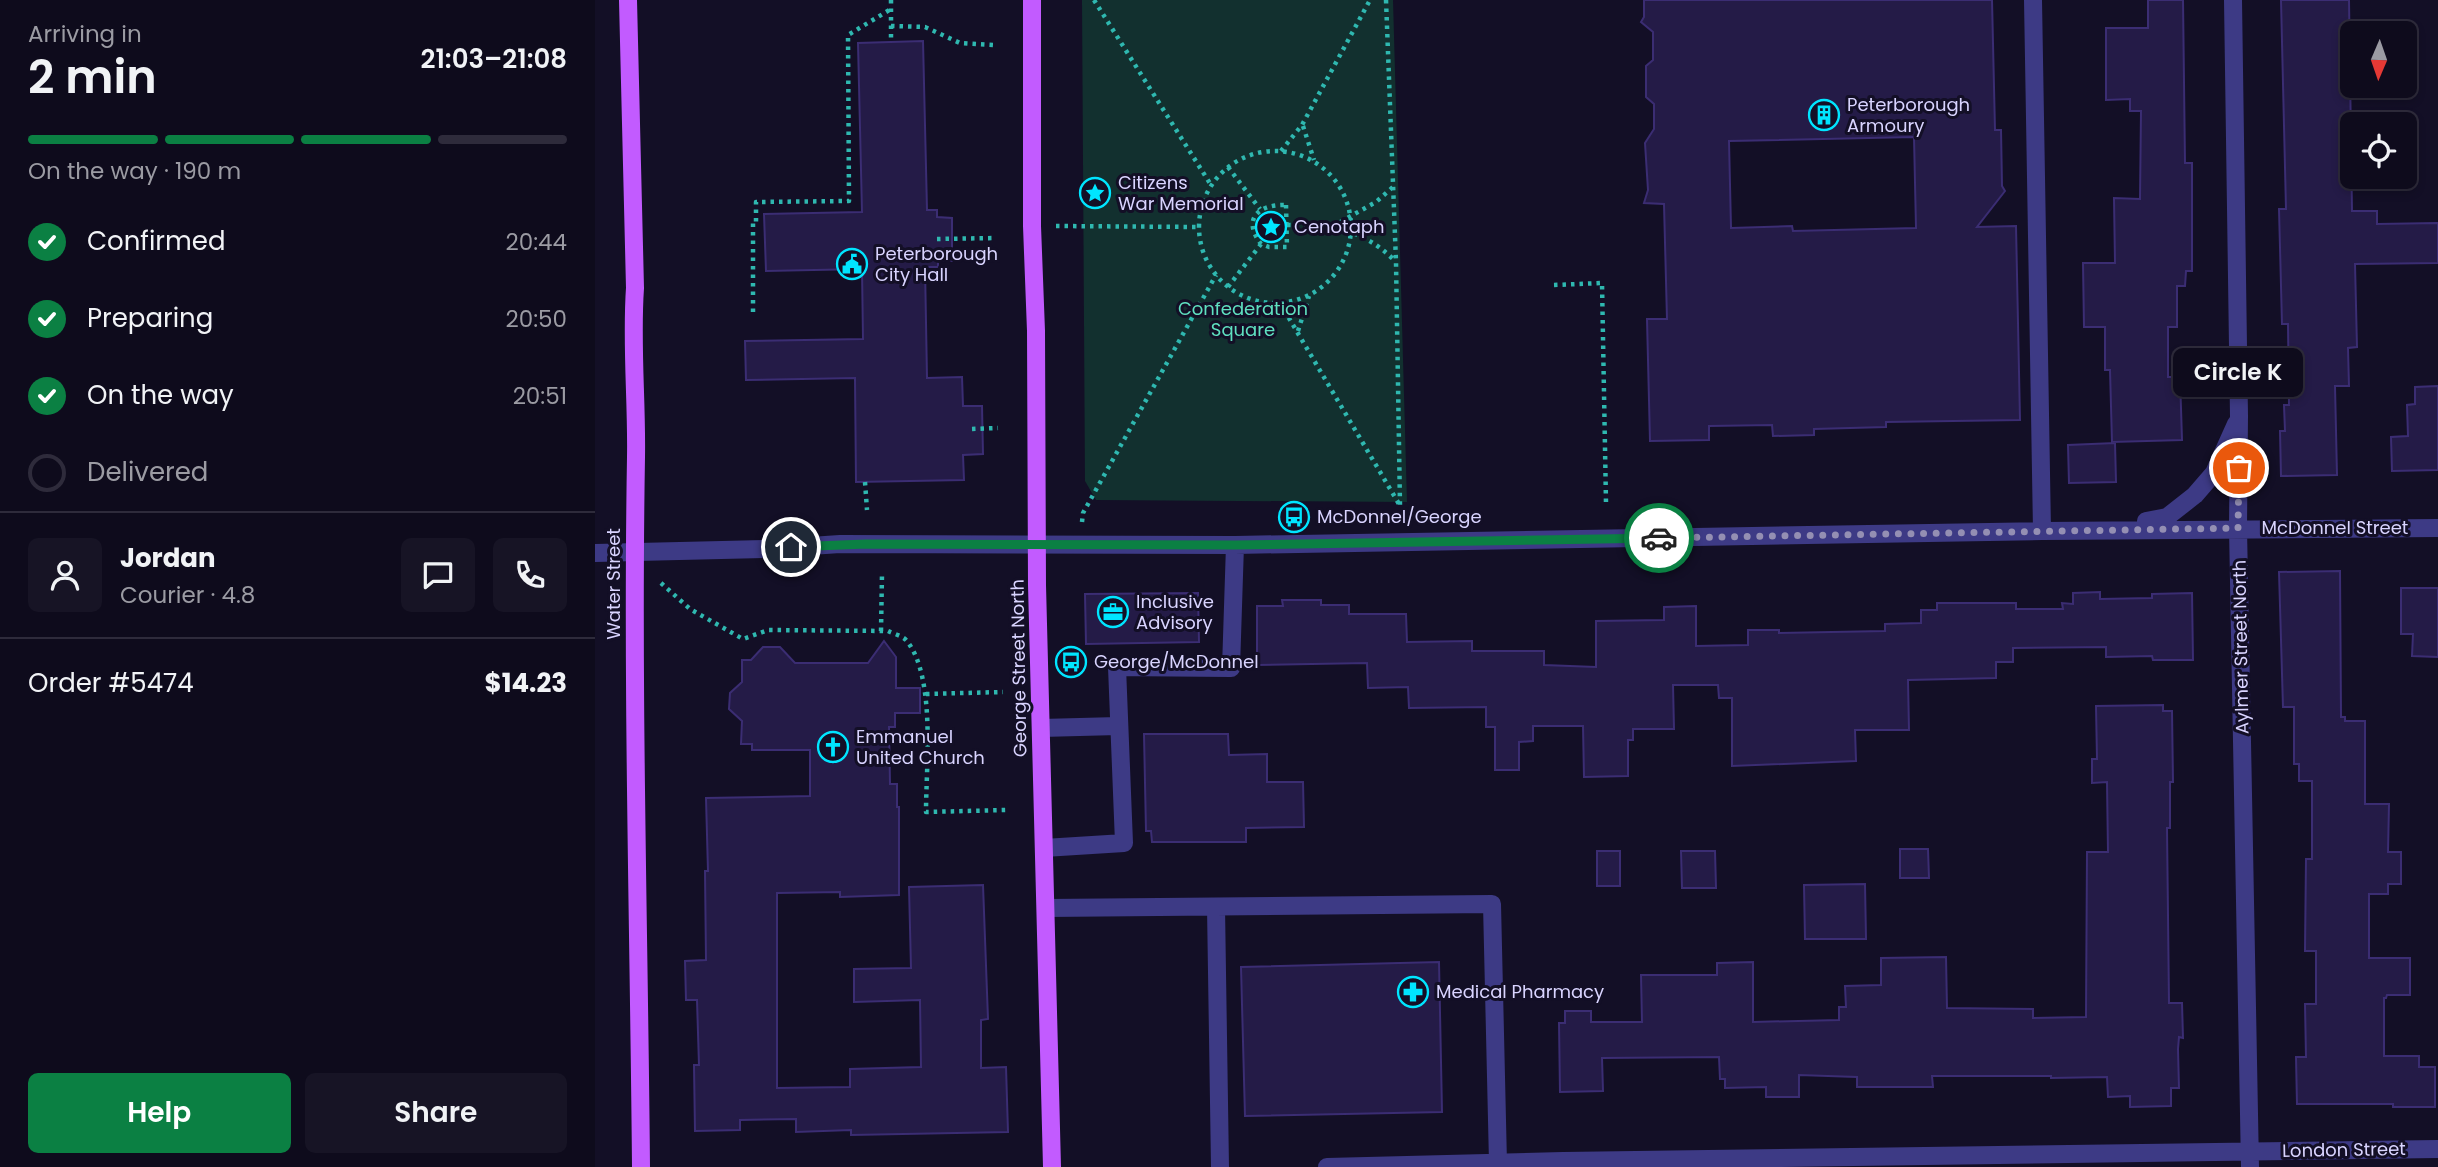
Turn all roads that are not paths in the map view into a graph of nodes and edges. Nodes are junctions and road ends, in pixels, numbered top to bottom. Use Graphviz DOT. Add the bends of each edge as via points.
graph roads {
  1 [pos="628,0"];
  2 [pos="1033,0"];
  3 [pos="2033,0"];
  4 [pos="2233,0"];
  5 [pos="2239,416"];
  6 [pos="2238,528"];
  7 [pos="2438,528"];
  8 [pos="2042,531"];
  9 [pos="2083,531"];
  10 [pos="1038,544"];
  11 [pos="1235,545"];
  12 [pos="635,552"];
  13 [pos="595,553"];
  14 [pos="1118,726"];
  15 [pos="1041,728"];
  16 [pos="1044,848"];
  17 [pos="1216,907"];
  18 [pos="1046,908"];
  19 [pos="2438,1149"];
  20 [pos="2250,1159"];
  21 [pos="1498,1163"];
  22 [pos="1564,1164"];
  23 [pos="641,1167"];
  24 [pos="1052,1167"];
  25 [pos="1220,1167"];
  26 [pos="1327,1167"];
  1 -- 12 [label="main road, Water Street" via="637,398"];
  2 -- 10 [label="main road, George Street North"];
  3 -- 8 [label="street"];
  4 -- 5 [label="street, Aylmer Street North"];
  5 -- 6 [label="street, Aylmer Street North"];
  5 -- 9 [label="street" via="2214,473 2167,517"];
  6 -- 7 [label="street, McDonnel Street"];
  6 -- 9 [label="street, McDonnel Street"];
  6 -- 20 [label="street, Aylmer Street North"];
  8 -- 9 [label="street, McDonnel Street"];
  8 -- 11 [label="street, McDonnel Street"];
  10 -- 11 [label="street, McDonnel Street"];
  10 -- 12 [label="street, McDonnel Street" via="840,544"];
  10 -- 15 [label="main road, George Street North"];
  11 -- 14 [label="street" via="1231,668 1117,667"];
  12 -- 13 [label="street, McDonnel Street"];
  12 -- 23 [label="main road, Water Street"];
  14 -- 15 [label="street"];
  14 -- 16 [label="street" via="1124,843"];
  15 -- 16 [label="main road, George Street North"];
  16 -- 18 [label="main road, George Street North"];
  17 -- 18 [label="street"];
  17 -- 21 [label="street" via="1492,904"];
  17 -- 25 [label="street"];
  18 -- 24 [label="main road, George Street North"];
  19 -- 20 [label="street, London Street"];
  20 -- 22 [label="street, London Street"];
  21 -- 22 [label="street, London Street"];
  21 -- 26 [label="street, London Street"];
}
